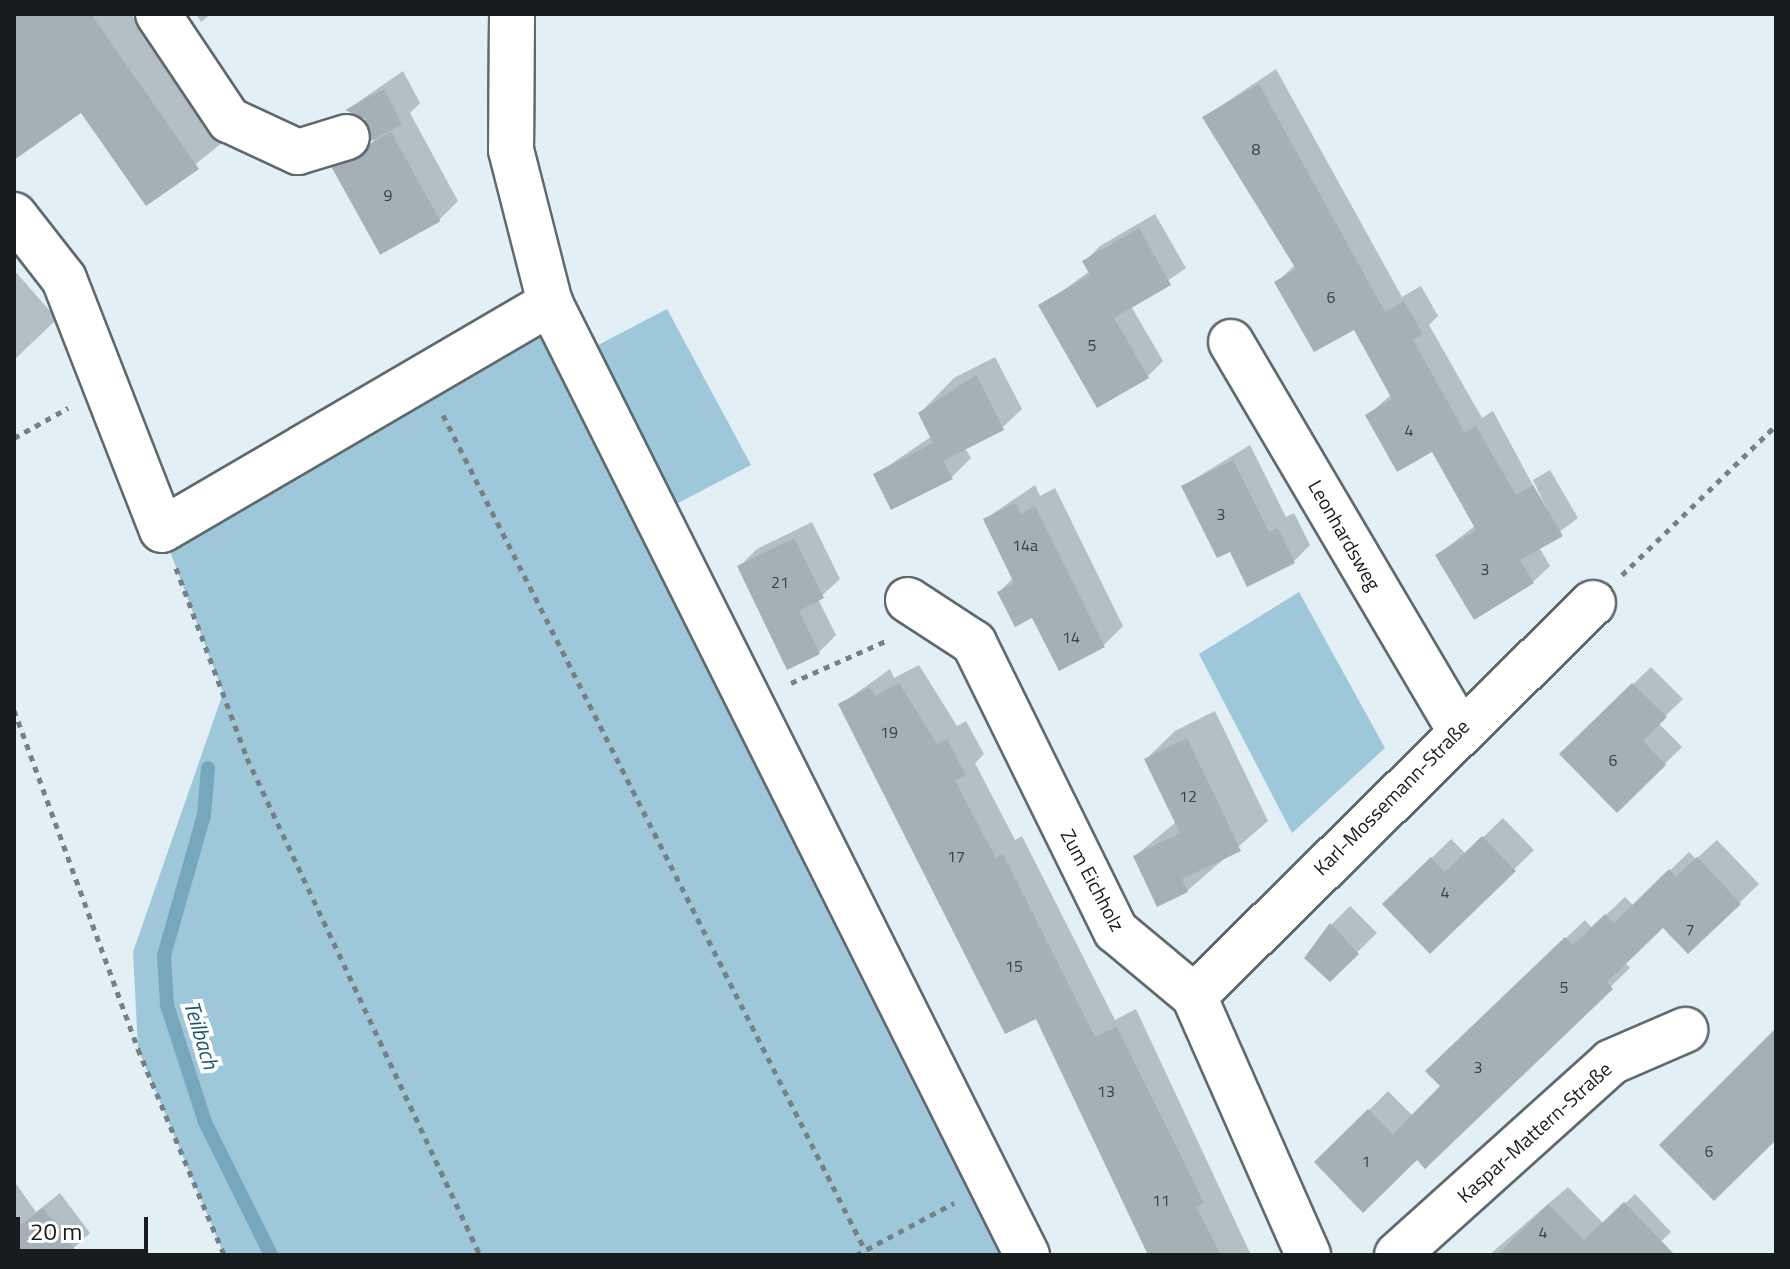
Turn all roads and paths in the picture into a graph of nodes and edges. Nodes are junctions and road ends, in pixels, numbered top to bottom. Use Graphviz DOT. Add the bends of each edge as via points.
graph roads {
  1 [pos="158,14"];
  2 [pos="512,14"];
  3 [pos="347,137"];
  4 [pos="14,215"];
  5 [pos="550,303"];
  6 [pos="1231,342"];
  7 [pos="423,375"];
  8 [pos="111,384"];
  9 [pos="1776,425"];
  10 [pos="14,438"];
  11 [pos="162,530"];
  12 [pos="1593,603"];
  13 [pos="922,609"];
  14 [pos="750,702"];
  15 [pos="14,710"];
  16 [pos="1458,728"];
  17 [pos="1194,996"];
  18 [pos="1685,1030"];
  19 [pos="991,1184"];
  20 [pos="865,1250"];
  21 [pos="224,1255"];
  22 [pos="480,1255"];
  23 [pos="856,1255"];
  24 [pos="1027,1255"];
  25 [pos="1308,1255"];
  26 [pos="1397,1255"];
  1 -- 3 [label="street" via="229,120 298,152"];
  2 -- 5 [label="street" via="511,150"];
  4 -- 8 [label="street" via="64,279"];
  5 -- 7 [label="street"];
  5 -- 14 [label="street"];
  6 -- 16 [label="street, Leonhardsweg"];
  7 -- 11 [label="street"];
  7 -- 20 [label="path"];
  8 -- 10 [label="path"];
  8 -- 11 [label="street"];
  9 -- 12 [label="path"];
  11 -- 22 [label="path" via="247,758"];
  12 -- 16 [label="street, Karl-Mossemann-Straße"];
  13 -- 14 [label="path"];
  13 -- 17 [label="street, Zum Eichholz" via="974,643 1116,931"];
  14 -- 19 [label="street"];
  15 -- 21 [label="path" via="138,1049"];
  16 -- 17 [label="street, Karl-Mossemann-Straße"];
  17 -- 25 [label="street, Zum Eichholz"];
  18 -- 26 [label="street, Kaspar-Mattern-Straße" via="1611,1062"];
  19 -- 20 [label="path"];
  19 -- 24 [label="street"];
  20 -- 23 [label="path"];
}
